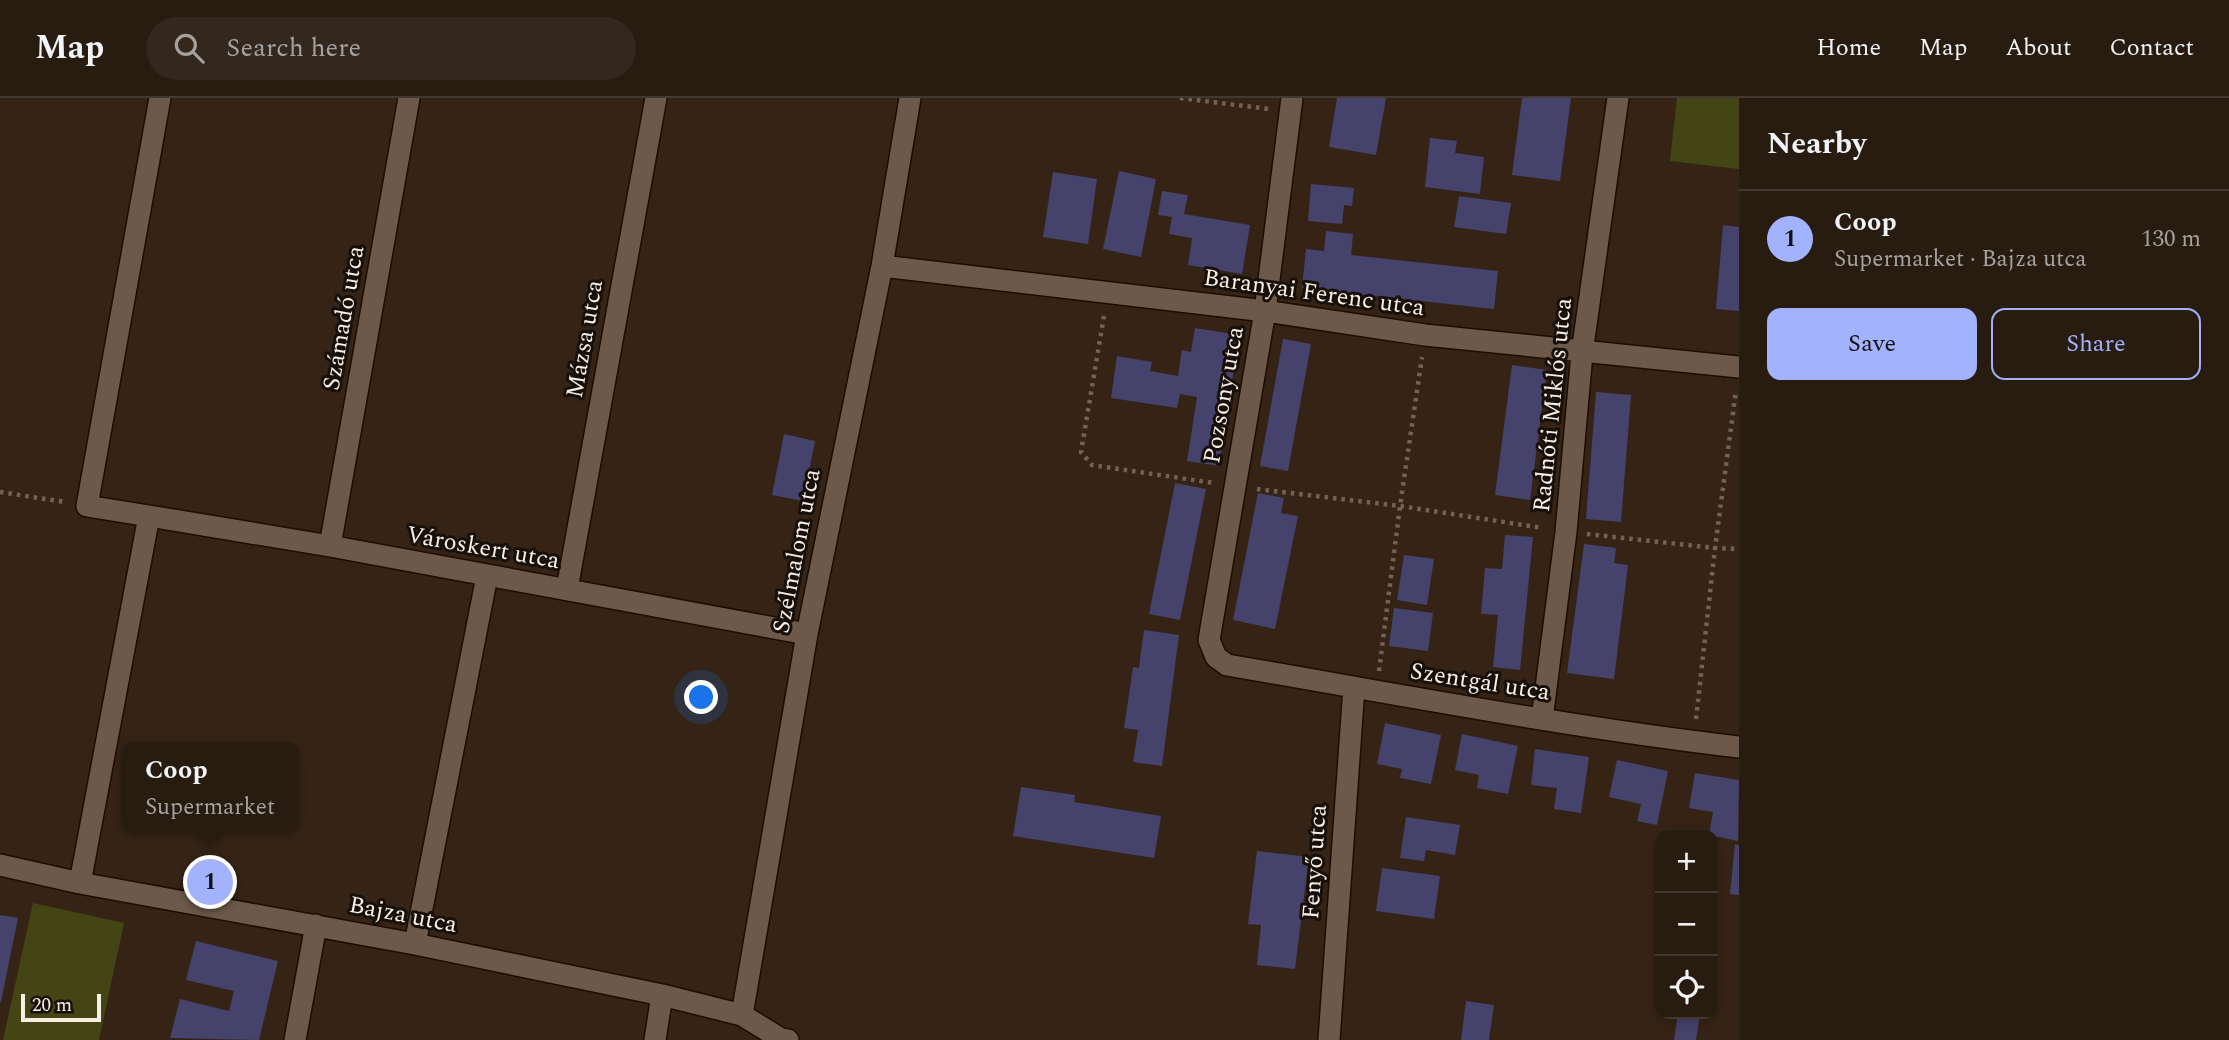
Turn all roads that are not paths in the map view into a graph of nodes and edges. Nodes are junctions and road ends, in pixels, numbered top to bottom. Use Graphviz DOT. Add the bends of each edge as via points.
graph roads {
  1 [pos="160,98"];
  2 [pos="409,98"];
  3 [pos="656,98"];
  4 [pos="911,98"];
  5 [pos="1618,98"];
  6 [pos="1291,105"];
  7 [pos="882,266"];
  8 [pos="1265,311"];
  9 [pos="1582,352"];
  10 [pos="1738,375"];
  11 [pos="149,516"];
  12 [pos="330,546"];
  13 [pos="487,576"];
  14 [pos="567,589"];
  15 [pos="807,634"];
  16 [pos="1216,657"];
  17 [pos="1354,687"];
  18 [pos="1542,719"];
  19 [pos="1739,747"];
  20 [pos="0,865"];
  21 [pos="80,883"];
  22 [pos="316,925"];
  23 [pos="415,944"];
  24 [pos="662,995"];
  25 [pos="742,1015"];
  26 [pos="295,1040"];
  27 [pos="655,1040"];
  28 [pos="788,1040"];
  29 [pos="1329,1040"];
  1 -- 11 [label="street, Városkert utca" via="87,506"];
  2 -- 12 [label="street, Számadó utca"];
  3 -- 14 [label="street, Mázsa utca"];
  4 -- 7 [label="street, Szélmalom utca"];
  5 -- 9 [label="street, Radnóti Miklós utca"];
  6 -- 8 [label="street, Pozsony utca"];
  7 -- 8 [label="street, Baranyai Ferenc utca"];
  7 -- 15 [label="street, Szélmalom utca"];
  8 -- 9 [label="street, Baranyai Ferenc utca"];
  8 -- 16 [label="street, Pozsony utca" via="1209,640"];
  9 -- 10 [label="street, Baranyai Ferenc utca"];
  9 -- 18 [label="street, Radnóti Miklós utca"];
  11 -- 12 [label="street, Városkert utca"];
  11 -- 21 [label="street"];
  12 -- 13 [label="street, Városkert utca"];
  13 -- 14 [label="street, Városkert utca"];
  13 -- 23 [label="street"];
  14 -- 15 [label="street, Városkert utca"];
  15 -- 25 [label="street, Szélmalom utca"];
  16 -- 17 [label="street, Szentgál utca" via="1227,665"];
  17 -- 18 [label="street, Szentgál utca"];
  17 -- 29 [label="street, Fenyő utca"];
  18 -- 19 [label="street, Szentgál utca"];
  20 -- 21 [label="street, Bajza utca"];
  21 -- 22 [label="street, Bajza utca"];
  22 -- 23 [label="street, Bajza utca"];
  22 -- 26 [label="street"];
  23 -- 24 [label="street, Bajza utca"];
  24 -- 25 [label="street, Bajza utca"];
  24 -- 27 [label="street"];
  25 -- 28 [label="street, Bajza utca"];
}
